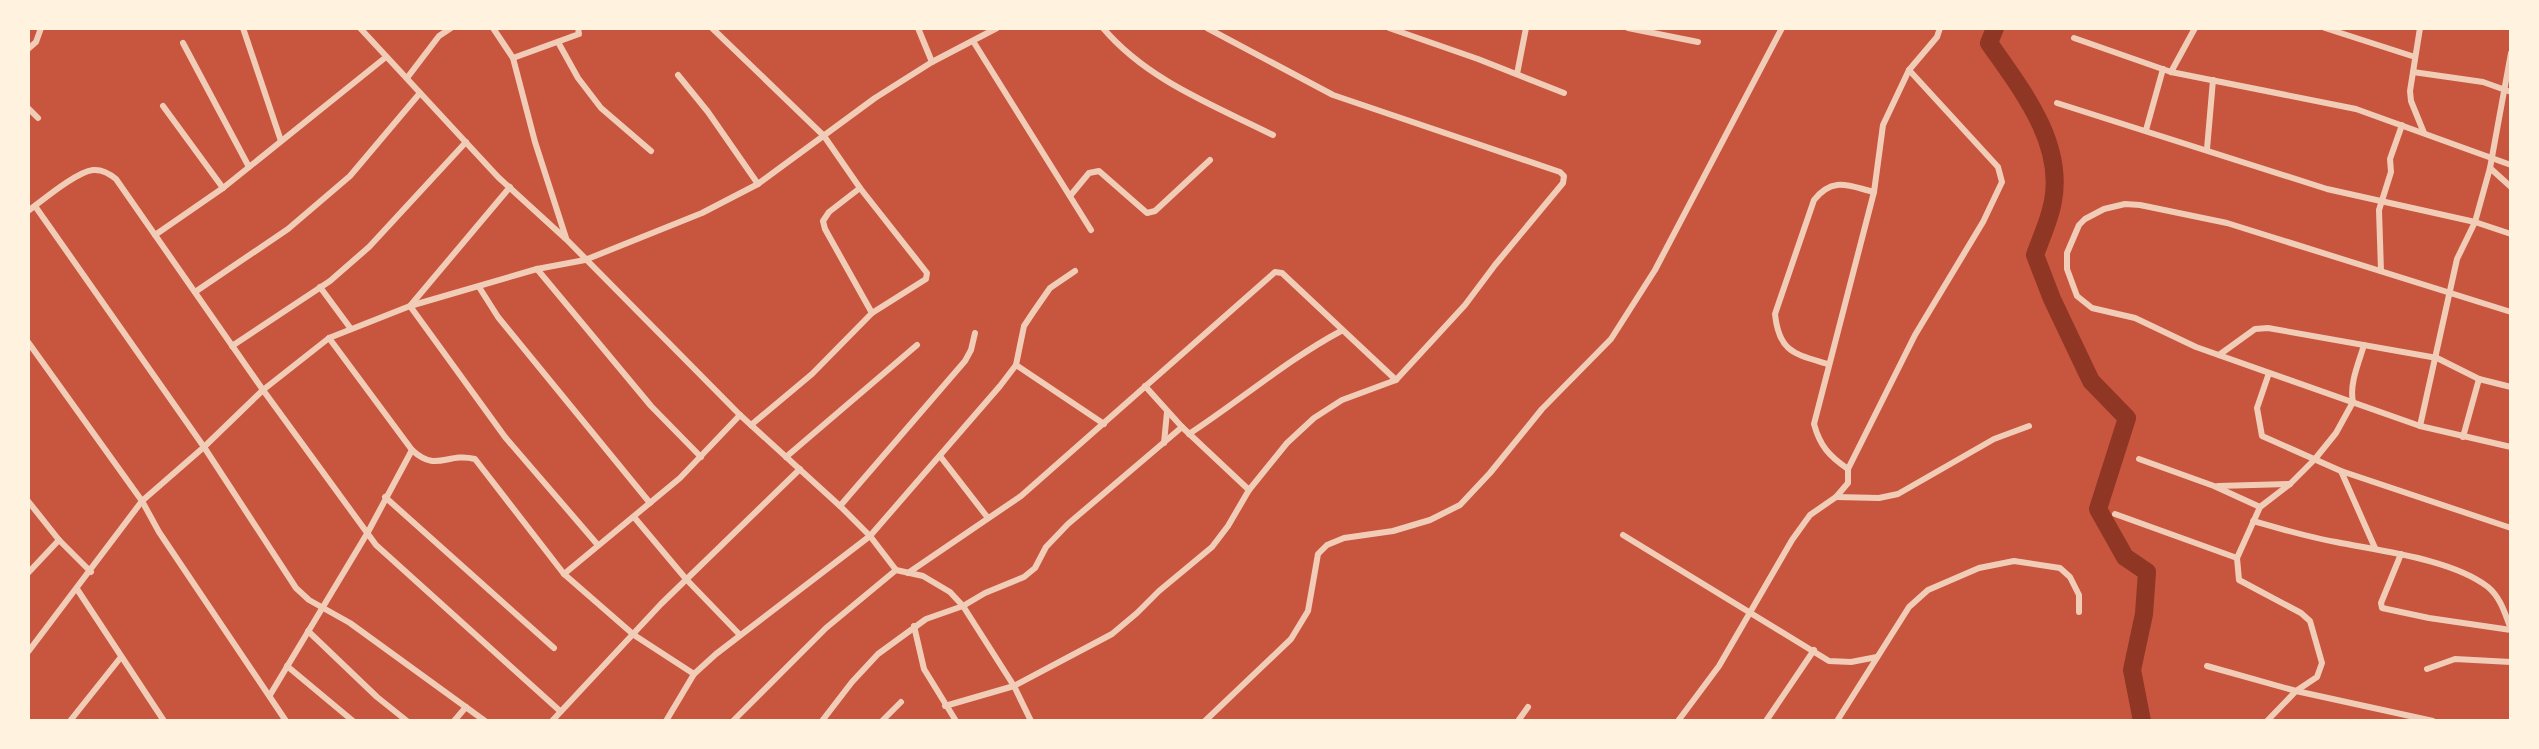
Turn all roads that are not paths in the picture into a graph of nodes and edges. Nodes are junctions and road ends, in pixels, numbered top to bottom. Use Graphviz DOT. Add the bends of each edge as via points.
graph roads {
  1 [pos="41,28"];
  2 [pos="243,28"];
  3 [pos="360,28"];
  4 [pos="451,28"];
  5 [pos="493,28"];
  6 [pos="589,28"];
  7 [pos="712,28"];
  8 [pos="918,28"];
  9 [pos="997,28"];
  10 [pos="1103,28"];
  11 [pos="1207,28"];
  12 [pos="1389,28"];
  13 [pos="1526,28"];
  14 [pos="1628,28"];
  15 [pos="1782,28"];
  16 [pos="1940,28"];
  17 [pos="2195,28"];
  18 [pos="2325,28"];
  19 [pos="2420,28"];
  20 [pos="2337,30"];
  21 [pos="578,31"];
  22 [pos="2074,38"];
  23 [pos="973,41"];
  24 [pos="558,42"];
  25 [pos="1698,42"];
  26 [pos="183,43"];
  27 [pos="28,49"];
  28 [pos="2511,53"];
  29 [pos="386,57"];
  30 [pos="2415,57"];
  31 [pos="513,58"];
  32 [pos="932,62"];
  33 [pos="1909,70"];
  34 [pos="2167,71"];
  35 [pos="2413,72"];
  36 [pos="1517,74"];
  37 [pos="678,75"];
  38 [pos="407,78"];
  39 [pos="2213,80"];
  40 [pos="2508,91"];
  41 [pos="420,93"];
  42 [pos="1564,93"];
  43 [pos="2057,103"];
  44 [pos="163,106"];
  45 [pos="28,108"];
  46 [pos="38,118"];
  47 [pos="2402,125"];
  48 [pos="2146,130"];
  49 [pos="2424,134"];
  50 [pos="1273,135"];
  51 [pos="824,136"];
  52 [pos="281,141"];
  53 [pos="466,142"];
  54 [pos="2207,149"];
  55 [pos="651,151"];
  56 [pos="2492,158"];
  57 [pos="1210,160"];
  58 [pos="2511,165"];
  59 [pos="249,167"];
  60 [pos="2490,168"];
  61 [pos="758,184"];
  62 [pos="510,187"];
  63 [pos="2511,187"];
  64 [pos="223,188"];
  65 [pos="860,188"];
  66 [pos="1874,192"];
  67 [pos="1070,196"];
  68 [pos="2382,202"];
  69 [pos="35,206"];
  70 [pos="28,211"];
  71 [pos="2475,222"];
  72 [pos="1091,230"];
  73 [pos="2511,234"];
  74 [pos="155,235"];
  75 [pos="567,240"];
  76 [pos="585,260"];
  77 [pos="537,269"];
  78 [pos="1075,271"];
  79 [pos="2381,271"];
  80 [pos="320,287"];
  81 [pos="479,287"];
  82 [pos="195,292"];
  83 [pos="2448,292"];
  84 [pos="410,306"];
  85 [pos="2511,312"];
  86 [pos="872,313"];
  87 [pos="351,329"];
  88 [pos="1341,331"];
  89 [pos="975,333"];
  90 [pos="329,338"];
  91 [pos="28,342"];
  92 [pos="917,345"];
  93 [pos="2364,345"];
  94 [pos="232,346"];
  95 [pos="2219,355"];
  96 [pos="2437,358"];
  97 [pos="1828,364"];
  98 [pos="1016,365"];
  99 [pos="2269,373"];
  100 [pos="2479,379"];
  101 [pos="1396,380"];
  102 [pos="1145,386"];
  103 [pos="2511,387"];
  104 [pos="263,390"];
  105 [pos="2353,402"];
  106 [pos="1167,412"];
  107 [pos="740,415"];
  108 [pos="1104,424"];
  109 [pos="751,425"];
  110 [pos="2029,426"];
  111 [pos="2420,426"];
  112 [pos="1182,427"];
  113 [pos="1189,434"];
  114 [pos="2463,437"];
  115 [pos="1164,443"];
  116 [pos="204,447"];
  117 [pos="2511,447"];
  118 [pos="412,450"];
  119 [pos="940,456"];
  120 [pos="701,457"];
  121 [pos="786,457"];
  122 [pos="2139,459"];
  123 [pos="2315,459"];
  124 [pos="800,469"];
  125 [pos="1848,469"];
  126 [pos="2341,471"];
  127 [pos="2290,484"];
  128 [pos="2214,486"];
  129 [pos="1249,490"];
  130 [pos="385,497"];
  131 [pos="1836,497"];
  132 [pos="28,501"];
  133 [pos="142,501"];
  134 [pos="650,503"];
  135 [pos="840,506"];
  136 [pos="2260,507"];
  137 [pos="2115,514"];
  138 [pos="634,517"];
  139 [pos="988,518"];
  140 [pos="2253,521"];
  141 [pos="2511,528"];
  142 [pos="368,532"];
  143 [pos="1623,535"];
  144 [pos="870,536"];
  145 [pos="59,540"];
  146 [pos="597,544"];
  147 [pos="2375,548"];
  148 [pos="2401,554"];
  149 [pos="2237,558"];
  150 [pos="896,570"];
  151 [pos="91,572"];
  152 [pos="28,573"];
  153 [pos="908,573"];
  154 [pos="564,574"];
  155 [pos="686,579"];
  156 [pos="77,589"];
  157 [pos="963,606"];
  158 [pos="323,608"];
  159 [pos="2079,612"];
  160 [pos="1750,615"];
  161 [pos="914,626"];
  162 [pos="2511,630"];
  163 [pos="308,631"];
  164 [pos="634,635"];
  165 [pos="740,635"];
  166 [pos="554,648"];
  167 [pos="1814,650"];
  168 [pos="28,652"];
  169 [pos="121,657"];
  170 [pos="1877,657"];
  171 [pos="2511,662"];
  172 [pos="287,666"];
  173 [pos="2207,666"];
  174 [pos="2427,669"];
  175 [pos="694,674"];
  176 [pos="1014,686"];
  177 [pos="2296,691"];
  178 [pos="270,695"];
  179 [pos="901,702"];
  180 [pos="945,706"];
  181 [pos="466,707"];
  182 [pos="1528,707"];
  183 [pos="560,711"];
  184 [pos="2389,712"];
  185 [pos="160,719"];
  186 [pos="70,721"];
  187 [pos="286,721"];
  188 [pos="353,721"];
  189 [pos="407,721"];
  190 [pos="454,721"];
  191 [pos="485,721"];
  192 [pos="552,721"];
  193 [pos="666,721"];
  194 [pos="733,721"];
  195 [pos="822,721"];
  196 [pos="882,721"];
  197 [pos="956,721"];
  198 [pos="1031,721"];
  199 [pos="1205,721"];
  200 [pos="1518,721"];
  201 [pos="1678,721"];
  202 [pos="1766,721"];
  203 [pos="1837,721"];
  204 [pos="2267,721"];
  205 [pos="2385,721"];
  206 [pos="2433,721"];
  1 -- 27 [label="street"];
  2 -- 52 [label="street"];
  3 -- 29 [label="street"];
  4 -- 38 [label="street"];
  5 -- 31 [label="street"];
  6 -- 21 [label="street"];
  7 -- 51 [label="street"];
  8 -- 32 [label="street"];
  9 -- 23 [label="street"];
  10 -- 50 [label="street" via="1161,78"];
  11 -- 101 [label="street" via="1333,95 1564,176 1465,305"];
  12 -- 36 [label="street"];
  13 -- 36 [label="street"];
  14 -- 25 [label="street"];
  15 -- 199 [label="street" via="1655,270 1611,339 1460,505 1430,520 1327,545 1318,554 1308,611 1291,639"];
  16 -- 33 [label="street"];
  17 -- 34 [label="street"];
  18 -- 20 [label="street"];
  19 -- 30 [label="street"];
  20 -- 30 [label="street"];
  21 -- 24 [label="street"];
  22 -- 34 [label="street"];
  23 -- 32 [label="street"];
  23 -- 67 [label="street"];
  24 -- 31 [label="street"];
  24 -- 55 [label="street" via="601,108"];
  26 -- 59 [label="street"];
  28 -- 40 [label="street"];
  29 -- 38 [label="street"];
  29 -- 52 [label="street"];
  30 -- 35 [label="street"];
  31 -- 75 [label="street"];
  32 -- 51 [label="street"];
  33 -- 66 [label="street" via="1883,125"];
  33 -- 125 [label="street" via="1998,167 2002,182 1915,335"];
  34 -- 39 [label="street"];
  34 -- 48 [label="street"];
  35 -- 40 [label="street"];
  35 -- 49 [label="street" via="2411,101"];
  36 -- 42 [label="street"];
  37 -- 61 [label="street"];
  38 -- 41 [label="street"];
  39 -- 47 [label="street" via="2356,109"];
  39 -- 54 [label="street"];
  40 -- 56 [label="street"];
  41 -- 53 [label="street"];
  41 -- 82 [label="street" via="350,176 288,229"];
  43 -- 48 [label="street"];
  44 -- 64 [label="street"];
  45 -- 46 [label="street"];
  47 -- 49 [label="street"];
  47 -- 68 [label="street"];
  48 -- 54 [label="street"];
  49 -- 56 [label="street"];
  51 -- 61 [label="street"];
  51 -- 65 [label="street"];
  52 -- 59 [label="street"];
  53 -- 62 [label="street"];
  53 -- 80 [label="street" via="369,247"];
  54 -- 68 [label="street"];
  56 -- 58 [label="street"];
  56 -- 60 [label="street"];
  57 -- 67 [label="street" via="1155,211 1147,213 1099,171 1089,173"];
  59 -- 64 [label="street"];
  60 -- 63 [label="street"];
  60 -- 71 [label="street"];
  61 -- 76 [label="street" via="702,213"];
  62 -- 75 [label="street"];
  62 -- 84 [label="street"];
  64 -- 74 [label="street"];
  65 -- 86 [label="street" via="823,221"];
  65 -- 86 [label="street" via="927,273 926,279"];
  66 -- 97 [label="street"];
  66 -- 97 [label="street" via="1842,184 1823,190 1814,200 1775,314 1776,329 1791,353"];
  67 -- 72 [label="street"];
  68 -- 71 [label="street"];
  68 -- 79 [label="street"];
  69 -- 70 [label="street"];
  69 -- 74 [label="street" via="81,175 108,172"];
  69 -- 116 [label="street"];
  71 -- 73 [label="street"];
  71 -- 83 [label="street"];
  74 -- 82 [label="street"];
  75 -- 76 [label="street"];
  76 -- 77 [label="street"];
  76 -- 107 [label="street"];
  77 -- 81 [label="street"];
  77 -- 120 [label="street" via="651,406"];
  78 -- 98 [label="street" via="1050,288 1024,326"];
  79 -- 83 [label="street"];
  79 -- 95 [label="street" via="2227,223 2140,205 2104,209 2079,225 2067,253 2077,296 2092,308 2135,318"];
  80 -- 87 [label="street"];
  80 -- 94 [label="street"];
  81 -- 84 [label="street"];
  81 -- 134 [label="street"];
  82 -- 94 [label="street"];
  83 -- 85 [label="street"];
  83 -- 96 [label="street"];
  84 -- 87 [label="street"];
  84 -- 146 [label="street" via="505,437"];
  86 -- 109 [label="street" via="812,374"];
  87 -- 90 [label="street"];
  88 -- 101 [label="street"];
  88 -- 102 [label="street" via="1275,272"];
  88 -- 113 [label="street"];
  89 -- 135 [label="street" via="965,361"];
  90 -- 104 [label="street"];
  90 -- 118 [label="street"];
  91 -- 133 [label="street"];
  92 -- 121 [label="street"];
  93 -- 95 [label="street" via="2261,327"];
  93 -- 96 [label="street"];
  93 -- 105 [label="street"];
  94 -- 104 [label="street"];
  95 -- 99 [label="street"];
  96 -- 100 [label="street"];
  96 -- 111 [label="street"];
  97 -- 125 [label="street" via="1814,424 1826,453"];
  98 -- 108 [label="street"];
  98 -- 119 [label="street"];
  99 -- 105 [label="street"];
  99 -- 123 [label="street" via="2257,408 2262,436"];
  100 -- 103 [label="street"];
  100 -- 114 [label="street"];
  101 -- 129 [label="street" via="1342,400 1314,418"];
  102 -- 106 [label="street"];
  102 -- 108 [label="street"];
  104 -- 116 [label="street"];
  104 -- 142 [label="street"];
  105 -- 111 [label="street"];
  105 -- 123 [label="street"];
  106 -- 112 [label="street"];
  106 -- 115 [label="street"];
  107 -- 109 [label="street"];
  107 -- 120 [label="street"];
  108 -- 139 [label="street"];
  109 -- 121 [label="street"];
  110 -- 131 [label="street" via="1994,439 1898,494"];
  111 -- 114 [label="street"];
  112 -- 113 [label="street"];
  112 -- 115 [label="street"];
  113 -- 129 [label="street"];
  114 -- 117 [label="street"];
  115 -- 157 [label="street" via="1068,524 1024,577"];
  116 -- 133 [label="street"];
  116 -- 158 [label="street" via="296,588"];
  118 -- 130 [label="street"];
  118 -- 154 [label="street" via="432,462 475,459"];
  119 -- 139 [label="street"];
  119 -- 144 [label="street"];
  120 -- 134 [label="street"];
  121 -- 124 [label="street"];
  122 -- 128 [label="street"];
  123 -- 126 [label="street"];
  123 -- 127 [label="street"];
  124 -- 135 [label="street"];
  124 -- 155 [label="street"];
  125 -- 131 [label="street" via="1848,483"];
  126 -- 141 [label="street"];
  126 -- 147 [label="street"];
  127 -- 128 [label="street"];
  127 -- 136 [label="street"];
  128 -- 136 [label="street"];
  129 -- 176 [label="street" via="1212,547 1112,634"];
  130 -- 142 [label="street"];
  130 -- 166 [label="street"];
  131 -- 160 [label="street" via="1810,515"];
  132 -- 145 [label="street"];
  133 -- 151 [label="street"];
  133 -- 178 [label="street"];
  134 -- 138 [label="street"];
  135 -- 144 [label="street"];
  136 -- 140 [label="street"];
  137 -- 149 [label="street"];
  138 -- 146 [label="street"];
  138 -- 155 [label="street"];
  139 -- 153 [label="street"];
  140 -- 147 [label="street"];
  140 -- 149 [label="street"];
  142 -- 158 [label="street"];
  142 -- 183 [label="street" via="388,558"];
  143 -- 160 [label="street"];
  144 -- 150 [label="street"];
  144 -- 165 [label="street"];
  145 -- 151 [label="street"];
  145 -- 152 [label="street"];
  146 -- 154 [label="street"];
  147 -- 148 [label="street"];
  148 -- 162 [label="street" via="2487,587 2498,598"];
  148 -- 162 [label="street" via="2382,608"];
  149 -- 177 [label="street" via="2239,580 2310,621 2321,671"];
  150 -- 153 [label="street"];
  150 -- 194 [label="street" via="826,628"];
  151 -- 156 [label="street"];
  153 -- 157 [label="street" via="938,583"];
  154 -- 164 [label="street"];
  155 -- 164 [label="street"];
  155 -- 165 [label="street"];
  156 -- 168 [label="street"];
  156 -- 169 [label="street"];
  157 -- 161 [label="street"];
  157 -- 176 [label="street"];
  158 -- 163 [label="street"];
  158 -- 181 [label="street"];
  159 -- 170 [label="street" via="2079,595 2060,568 1995,563 1918,596"];
  160 -- 167 [label="street"];
  160 -- 201 [label="street"];
  161 -- 180 [label="street" via="924,669"];
  161 -- 195 [label="street" via="878,654"];
  163 -- 172 [label="street"];
  163 -- 189 [label="street"];
  164 -- 175 [label="street"];
  164 -- 183 [label="street"];
  165 -- 175 [label="street"];
  167 -- 170 [label="street" via="1838,663"];
  167 -- 202 [label="street"];
  169 -- 185 [label="street"];
  169 -- 186 [label="street"];
  170 -- 203 [label="street"];
  171 -- 174 [label="street" via="2455,659"];
  172 -- 178 [label="street"];
  172 -- 188 [label="street"];
  173 -- 177 [label="street"];
  175 -- 193 [label="street"];
  176 -- 180 [label="street"];
  176 -- 198 [label="street"];
  177 -- 184 [label="street"];
  177 -- 204 [label="street"];
  178 -- 187 [label="street"];
  179 -- 196 [label="street"];
  180 -- 197 [label="street"];
  181 -- 190 [label="street"];
  181 -- 191 [label="street"];
  182 -- 200 [label="street"];
  183 -- 192 [label="street"];
  184 -- 205 [label="street"];
  184 -- 206 [label="street"];
}
